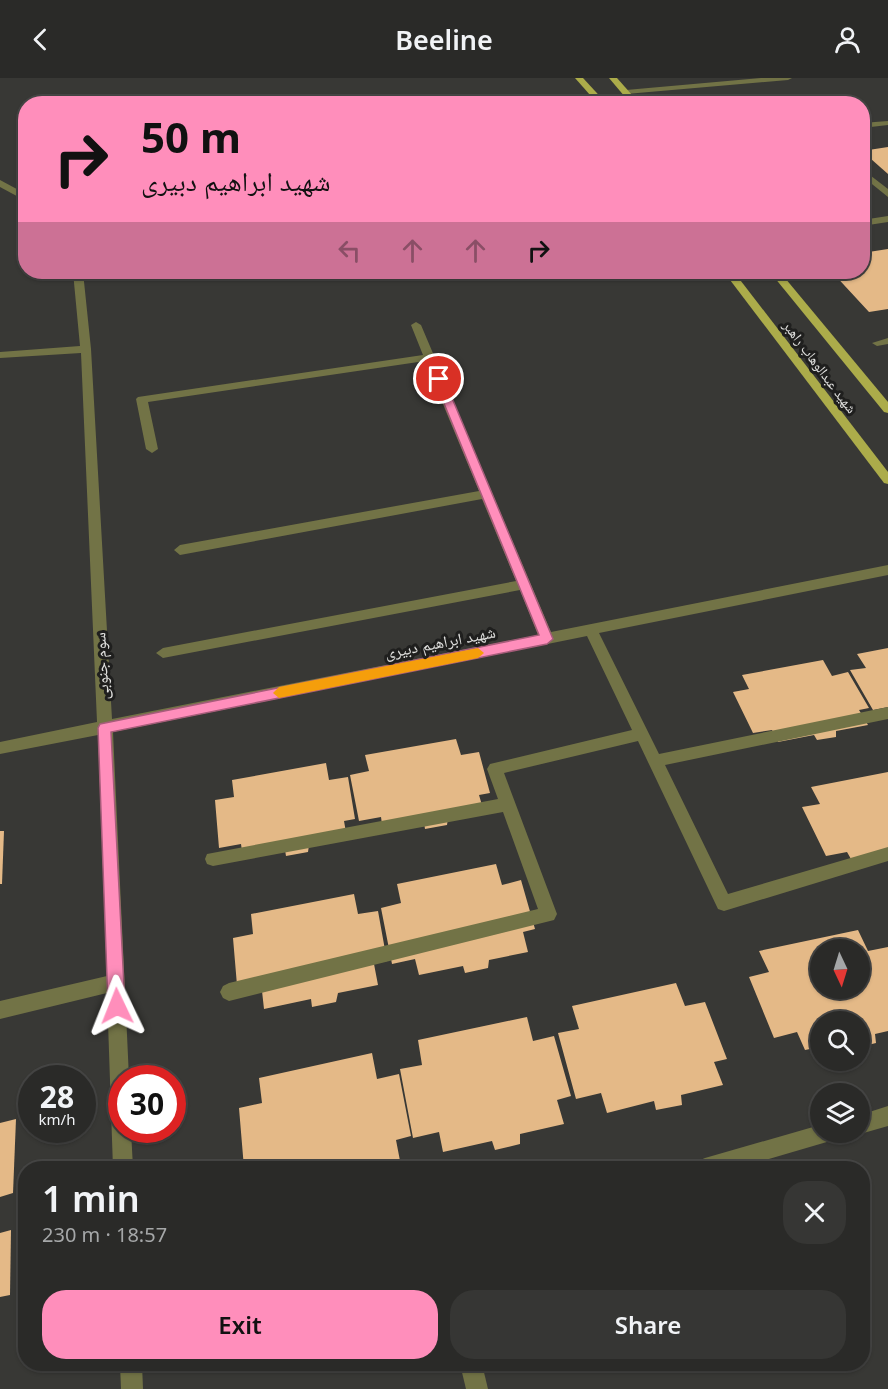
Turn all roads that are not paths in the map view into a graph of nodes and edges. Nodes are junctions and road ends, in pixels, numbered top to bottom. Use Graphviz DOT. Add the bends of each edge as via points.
graph roads {
  1 [pos="579,78"];
  2 [pos="613,78"];
  3 [pos="788,78"];
  4 [pos="626,92"];
  5 [pos="596,96"];
  6 [pos="629,96"];
  7 [pos="888,123"];
  8 [pos="870,125"];
  9 [pos="870,178"];
  10 [pos="0,183"];
  11 [pos="18,193"];
  12 [pos="888,194"];
  13 [pos="888,219"];
  14 [pos="870,222"];
  15 [pos="79,279"];
  16 [pos="734,279"];
  17 [pos="781,279"];
  18 [pos="416,325"];
  19 [pos="86,349"];
  20 [pos="0,355"];
  21 [pos="429,357"];
  22 [pos="888,409"];
  23 [pos="152,449"];
  24 [pos="888,480"];
  25 [pos="487,494"];
  26 [pos="180,550"];
  27 [pos="888,570"];
  28 [pos="524,584"];
  29 [pos="591,630"];
  30 [pos="547,639"];
  31 [pos="163,653"];
  32 [pos="888,713"];
  33 [pos="104,728"];
  34 [pos="642,734"];
  35 [pos="0,748"];
  36 [pos="655,761"];
  37 [pos="508,804"];
  38 [pos="888,854"];
  39 [pos="213,859"];
  40 [pos="116,982"];
  41 [pos="229,992"];
  42 [pos="0,1010"];
  43 [pos="888,1116"];
  44 [pos="870,1121"];
  45 [pos="810,1138"];
  46 [pos="123,1161"];
  47 [pos="729,1161"];
  48 [pos="131,1371"];
  49 [pos="473,1371"];
  50 [pos="132,1389"];
  51 [pos="477,1389"];
  1 -- 5 [label="main road"];
  2 -- 4 [label="main road"];
  3 -- 4 [label="street"];
  4 -- 6 [label="main road"];
  7 -- 8 [label="street"];
  9 -- 12 [label="street"];
  10 -- 11 [label="street"];
  13 -- 14 [label="street"];
  15 -- 19 [label="street, سوم جنوبی"];
  16 -- 24 [label="main road, شهید عبدالوهاب راهبر"];
  17 -- 22 [label="main road, شهید عبدالوهاب راهبر"];
  18 -- 21 [label="street"];
  19 -- 20 [label="street"];
  19 -- 33 [label="street, سوم جنوبی"];
  21 -- 23 [label="street" via="142,399"];
  21 -- 25 [label="street"];
  25 -- 26 [label="street"];
  25 -- 28 [label="street"];
  27 -- 29 [label="street, شهید ابراهیم دبیری"];
  28 -- 30 [label="street"];
  28 -- 31 [label="street"];
  29 -- 30 [label="street, شهید ابراهیم دبیری"];
  29 -- 34 [label="street"];
  30 -- 33 [label="street, شهید ابراهیم دبیری"];
  32 -- 36 [label="street"];
  33 -- 35 [label="street, شهید ابراهیم دبیری"];
  33 -- 40 [label="street, سوم جنوبی"];
  34 -- 36 [label="street"];
  34 -- 37 [label="street" via="495,768"];
  36 -- 38 [label="street" via="724,903"];
  37 -- 39 [label="street"];
  37 -- 41 [label="street" via="548,914"];
  40 -- 42 [label="street"];
  40 -- 46 [label="street, سوم جنوبی"];
  43 -- 44 [label="street"];
  45 -- 47 [label="street"];
  48 -- 50 [label="street"];
  49 -- 51 [label="street"];
}
